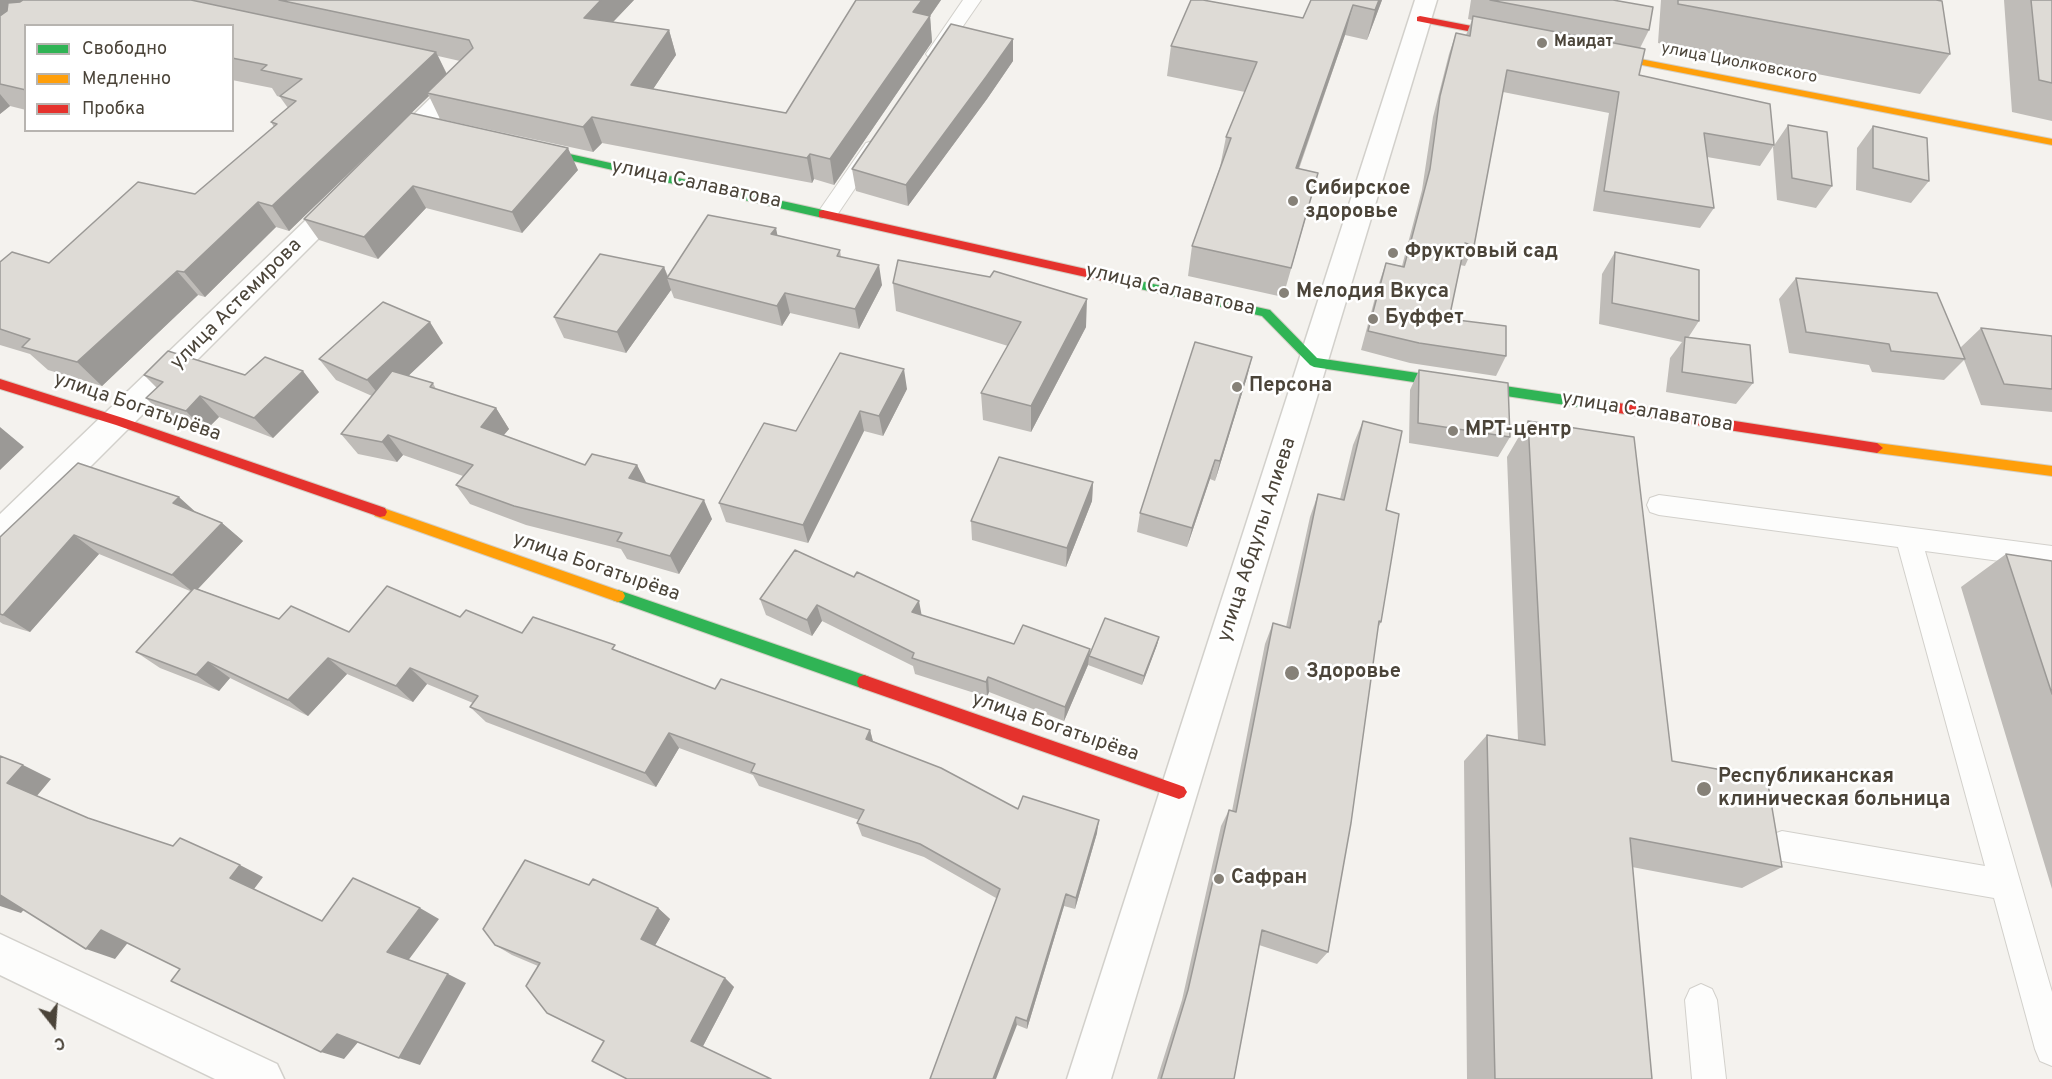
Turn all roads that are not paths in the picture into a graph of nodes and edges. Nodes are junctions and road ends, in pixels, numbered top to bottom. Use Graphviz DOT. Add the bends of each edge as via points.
graph roads {
  1 [pos="972,0"];
  2 [pos="1423,10"];
  3 [pos="1526,39"];
  4 [pos="1584,51"];
  5 [pos="926,68"];
  6 [pos="460,69"];
  7 [pos="880,136"];
  8 [pos="2052,142"];
  9 [pos="512,145"];
  10 [pos="828,213"];
  11 [pos="1314,362"];
  12 [pos="0,384"];
  13 [pos="119,422"];
  14 [pos="2052,471"];
  15 [pos="1659,505"];
  16 [pos="0,535"];
  17 [pos="1908,536"];
  18 [pos="2052,557"];
  19 [pos="1179,792"];
  20 [pos="1782,846"];
  21 [pos="2006,885"];
  22 [pos="0,954"];
  23 [pos="1701,1000"];
  24 [pos="2052,1049"];
  25 [pos="262,1079"];
  26 [pos="1089,1079"];
  27 [pos="1709,1079"];
  1 -- 5 [label="lane"];
  2 -- 3 [label="street"];
  2 -- 11 [label="street, улица Абдулы Алиева"];
  4 -- 8 [label="street, улица Циолковского"];
  6 -- 13 [label="street, улица Астемирова" via="424,126 368,174"];
  7 -- 10 [label="lane"];
  9 -- 10 [label="street, улица Салаватова"];
  10 -- 11 [label="street, улица Салаватова" via="1266,312"];
  11 -- 14 [label="street, улица Салаватова"];
  11 -- 19 [label="street, улица Абдулы Алиева"];
  12 -- 13 [label="street, улица Богатырёва"];
  13 -- 16 [label="street, улица Астемирова"];
  13 -- 19 [label="street, улица Богатырёва"];
  15 -- 17 [label="lane"];
  17 -- 18 [label="lane"];
  17 -- 21 [label="lane"];
  19 -- 26 [label="street, улица Абдулы Алиева"];
  20 -- 21 [label="lane"];
  21 -- 24 [label="lane"];
  22 -- 25 [label="street"];
  23 -- 27 [label="lane"];
}
